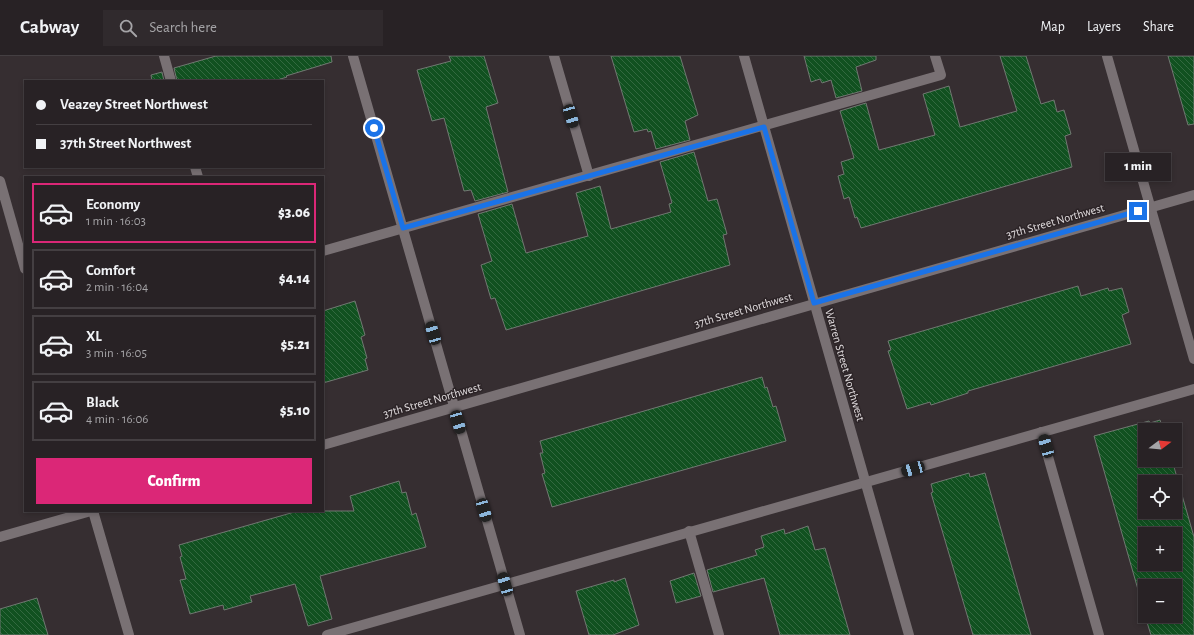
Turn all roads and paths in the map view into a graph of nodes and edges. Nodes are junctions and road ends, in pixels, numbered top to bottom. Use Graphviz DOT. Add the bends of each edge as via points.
graph roads {
  1 [pos="164,56"];
  2 [pos="353,56"];
  3 [pos="554,56"];
  4 [pos="744,56"];
  5 [pos="935,56"];
  6 [pos="1107,56"];
  7 [pos="171,80"];
  8 [pos="764,127"];
  9 [pos="589,176"];
  10 [pos="0,181"];
  11 [pos="1194,195"];
  12 [pos="1150,208"];
  13 [pos="403,228"];
  14 [pos="324,251"];
  15 [pos="24,265"];
  16 [pos="814,303"];
  17 [pos="1194,359"];
  18 [pos="1194,389"];
  19 [pos="454,407"];
  20 [pos="1041,432"];
  21 [pos="324,445"];
  22 [pos="865,482"];
  23 [pos="88,512"];
  24 [pos="92,512"];
  25 [pos="689,531"];
  26 [pos="0,537"];
  27 [pos="505,584"];
  28 [pos="129,635"];
  29 [pos="327,635"];
  30 [pos="520,635"];
  31 [pos="720,635"];
  32 [pos="909,635"];
  33 [pos="1099,635"];
  1 -- 7 [label="street"];
  2 -- 13 [label="street"];
  3 -- 9 [label="street"];
  4 -- 8 [label="street, Warren Street Northwest"];
  5 -- 8 [label="street" via="941,76"];
  6 -- 12 [label="street"];
  8 -- 9 [label="street"];
  8 -- 16 [label="street, Warren Street Northwest"];
  9 -- 13 [label="street"];
  10 -- 15 [label="street"];
  11 -- 12 [label="street, 37th Street Northwest"];
  12 -- 16 [label="street, 37th Street Northwest"];
  12 -- 17 [label="street"];
  13 -- 14 [label="street"];
  13 -- 19 [label="street"];
  16 -- 19 [label="street, 37th Street Northwest"];
  16 -- 22 [label="street, Warren Street Northwest"];
  18 -- 20 [label="street"];
  19 -- 21 [label="street, 37th Street Northwest"];
  19 -- 27 [label="street"];
  20 -- 22 [label="street"];
  20 -- 33 [label="street"];
  22 -- 25 [label="street"];
  22 -- 32 [label="street, Warren Street Northwest"];
  23 -- 26 [label="street"];
  24 -- 28 [label="street"];
  25 -- 27 [label="street"];
  25 -- 31 [label="street"];
  27 -- 29 [label="street"];
  27 -- 30 [label="street"];
}
